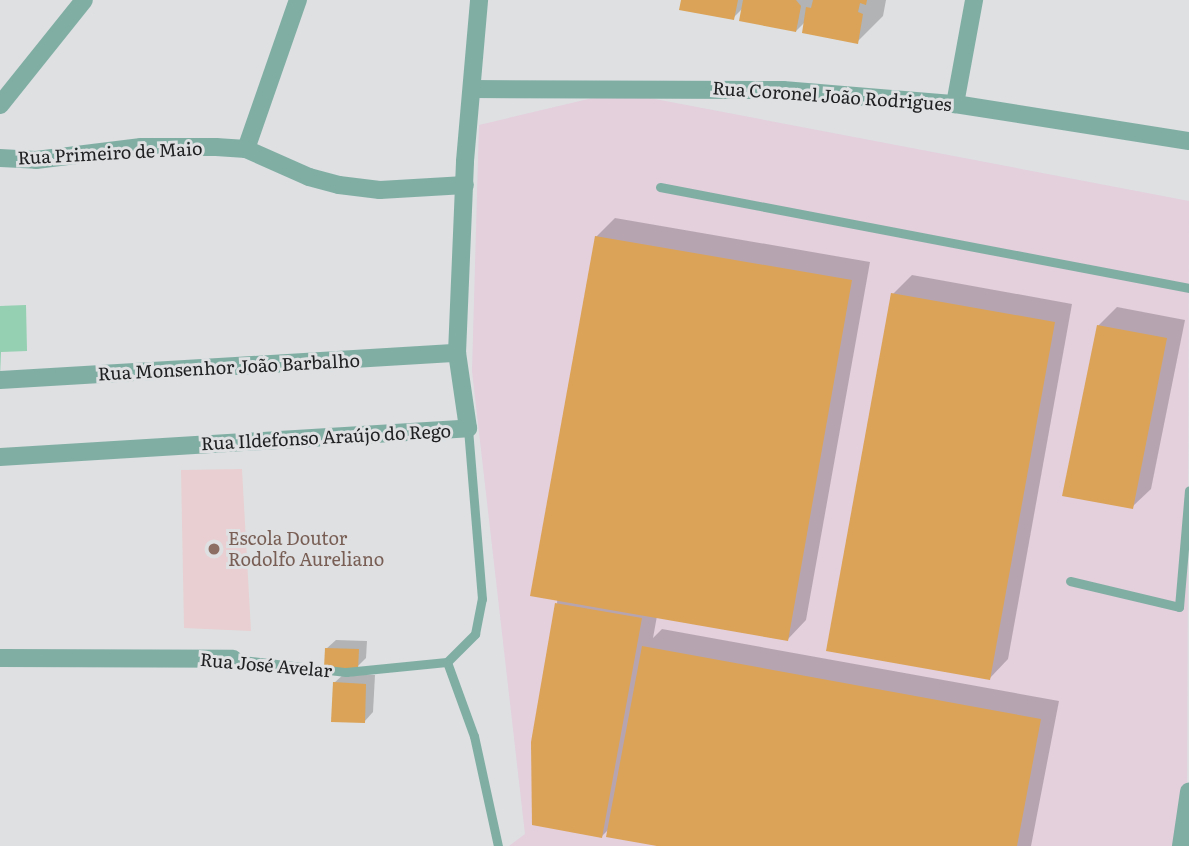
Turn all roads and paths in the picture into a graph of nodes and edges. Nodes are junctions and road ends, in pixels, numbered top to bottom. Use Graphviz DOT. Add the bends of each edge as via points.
graph roads {
  1 [pos="84,0"];
  2 [pos="298,0"];
  3 [pos="479,0"];
  4 [pos="974,0"];
  5 [pos="472,89"];
  6 [pos="955,104"];
  7 [pos="0,105"];
  8 [pos="1189,141"];
  9 [pos="246,149"];
  10 [pos="0,158"];
  11 [pos="465,185"];
  12 [pos="660,187"];
  13 [pos="1189,288"];
  14 [pos="457,353"];
  15 [pos="0,380"];
  16 [pos="468,428"];
  17 [pos="0,457"];
  18 [pos="1189,490"];
  19 [pos="1070,581"];
  20 [pos="0,658"];
  21 [pos="233,659"];
  22 [pos="447,662"];
  23 [pos="1189,792"];
  24 [pos="498,846"];
  25 [pos="1181,846"];
  1 -- 7 [label="street"];
  2 -- 9 [label="street"];
  3 -- 5 [label="street, Rua Ildefonso Araújo do Rego"];
  4 -- 6 [label="street"];
  5 -- 6 [label="street, Rua Coronel João Rodrigues" via="721,88"];
  5 -- 11 [label="street, Rua Ildefonso Araújo do Rego"];
  6 -- 8 [label="street, Rua Coronel João Rodrigues"];
  9 -- 10 [label="street, Rua Primeiro de Maio" via="179,145 68,158"];
  9 -- 11 [label="street, Rua Primeiro de Maio" via="339,185 380,190"];
  11 -- 14 [label="street, Rua Ildefonso Araújo do Rego"];
  12 -- 13 [label="lane"];
  14 -- 15 [label="street, Rua Monsenhor João Barbalho"];
  14 -- 16 [label="street, Rua Ildefonso Araújo do Rego"];
  16 -- 17 [label="street, Rua Ildefonso Araújo do Rego"];
  16 -- 22 [label="lane" via="482,599 475,634"];
  18 -- 19 [label="lane" via="1180,607"];
  20 -- 21 [label="street, Rua José Avelar"];
  21 -- 22 [label="lane, Rua José Avelar" via="346,672"];
  22 -- 24 [label="lane" via="474,736"];
  23 -- 25 [label="street"];
}
